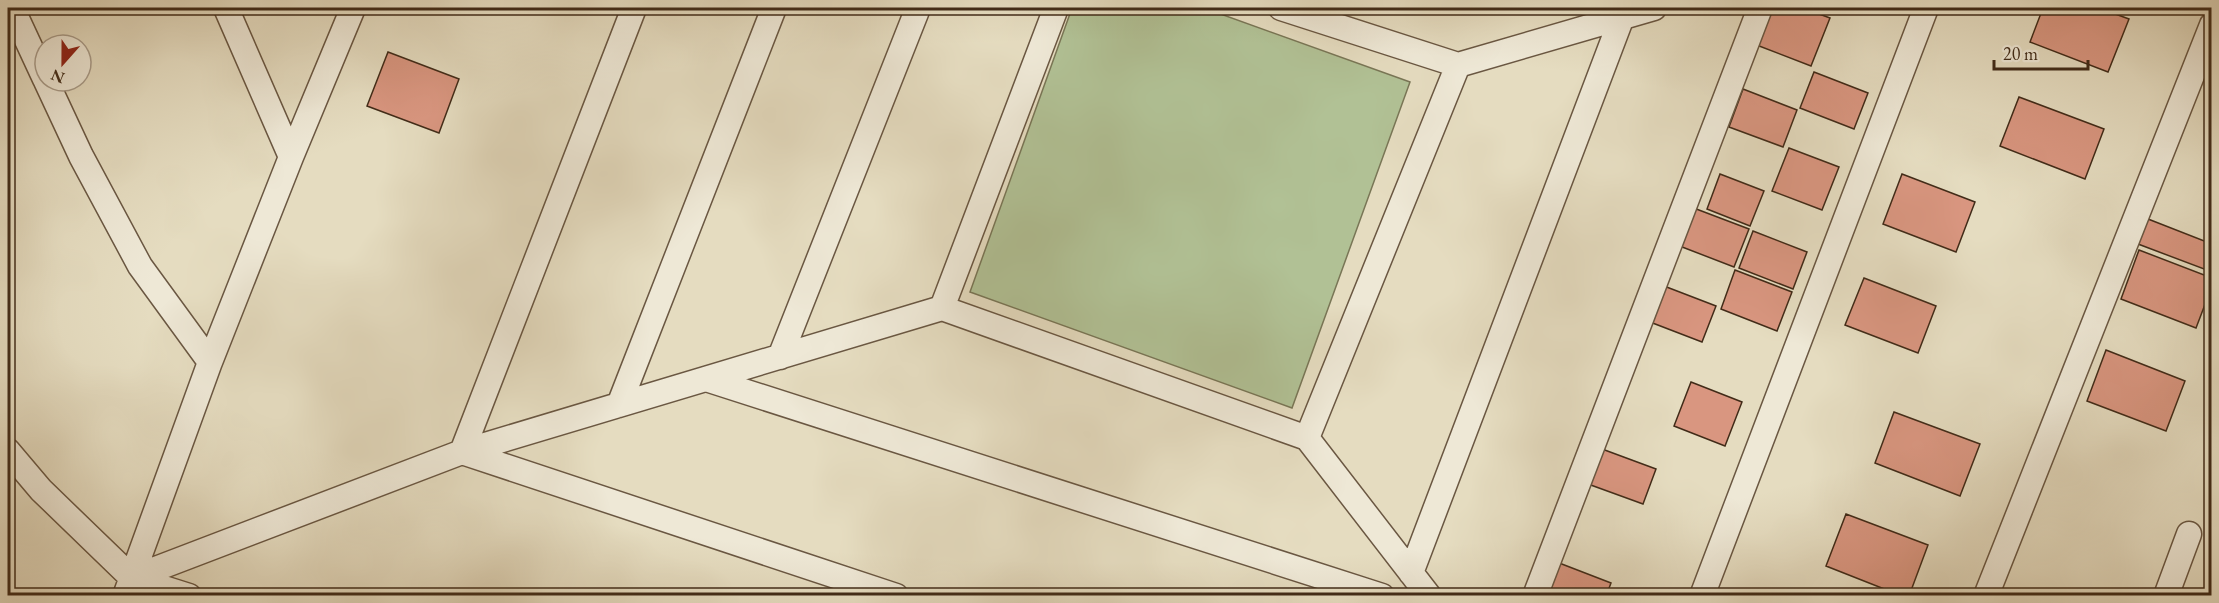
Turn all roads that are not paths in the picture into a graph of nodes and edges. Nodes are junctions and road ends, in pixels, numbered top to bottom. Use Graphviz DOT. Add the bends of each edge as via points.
graph roads {
  1 [pos="12,8"];
  2 [pos="226,8"];
  3 [pos="352,8"];
  4 [pos="634,8"];
  5 [pos="774,8"];
  6 [pos="918,8"];
  7 [pos="1056,8"];
  8 [pos="1281,8"];
  9 [pos="1654,8"];
  10 [pos="1760,8"];
  11 [pos="1926,8"];
  12 [pos="1622,17"];
  13 [pos="2211,25"];
  14 [pos="33,54"];
  15 [pos="1458,65"];
  16 [pos="51,93"];
  17 [pos="291,157"];
  18 [pos="942,308"];
  19 [pos="780,357"];
  20 [pos="210,362"];
  21 [pos="706,379"];
  22 [pos="619,405"];
  23 [pos="1307,438"];
  24 [pos="8,451"];
  25 [pos="462,452"];
  26 [pos="2189,534"];
  27 [pos="1411,573"];
  28 [pos="129,587"];
  29 [pos="189,596"];
  30 [pos="896,596"];
  31 [pos="1382,596"];
  32 [pos="1429,596"];
  33 [pos="1535,596"];
  34 [pos="1702,596"];
  35 [pos="1986,596"];
  36 [pos="2166,596"];
  1 -- 14 [label="street"];
  2 -- 17 [label="street"];
  3 -- 17 [label="street"];
  4 -- 25 [label="street"];
  5 -- 22 [label="street"];
  6 -- 19 [label="street"];
  7 -- 18 [label="street"];
  8 -- 15 [label="street"];
  9 -- 12 [label="street"];
  10 -- 33 [label="street"];
  11 -- 34 [label="street"];
  12 -- 15 [label="street"];
  12 -- 27 [label="street"];
  13 -- 35 [label="street"];
  15 -- 23 [label="street"];
  16 -- 20 [label="street" via="140,266"];
  17 -- 20 [label="street"];
  18 -- 19 [label="street"];
  18 -- 23 [label="street"];
  19 -- 21 [label="street"];
  20 -- 28 [label="street"];
  21 -- 22 [label="street"];
  21 -- 31 [label="street"];
  22 -- 25 [label="street"];
  23 -- 27 [label="street"];
  24 -- 28 [label="street"];
  25 -- 28 [label="street"];
  25 -- 30 [label="street"];
  26 -- 36 [label="street"];
  27 -- 32 [label="street"];
  28 -- 29 [label="street"];
}
